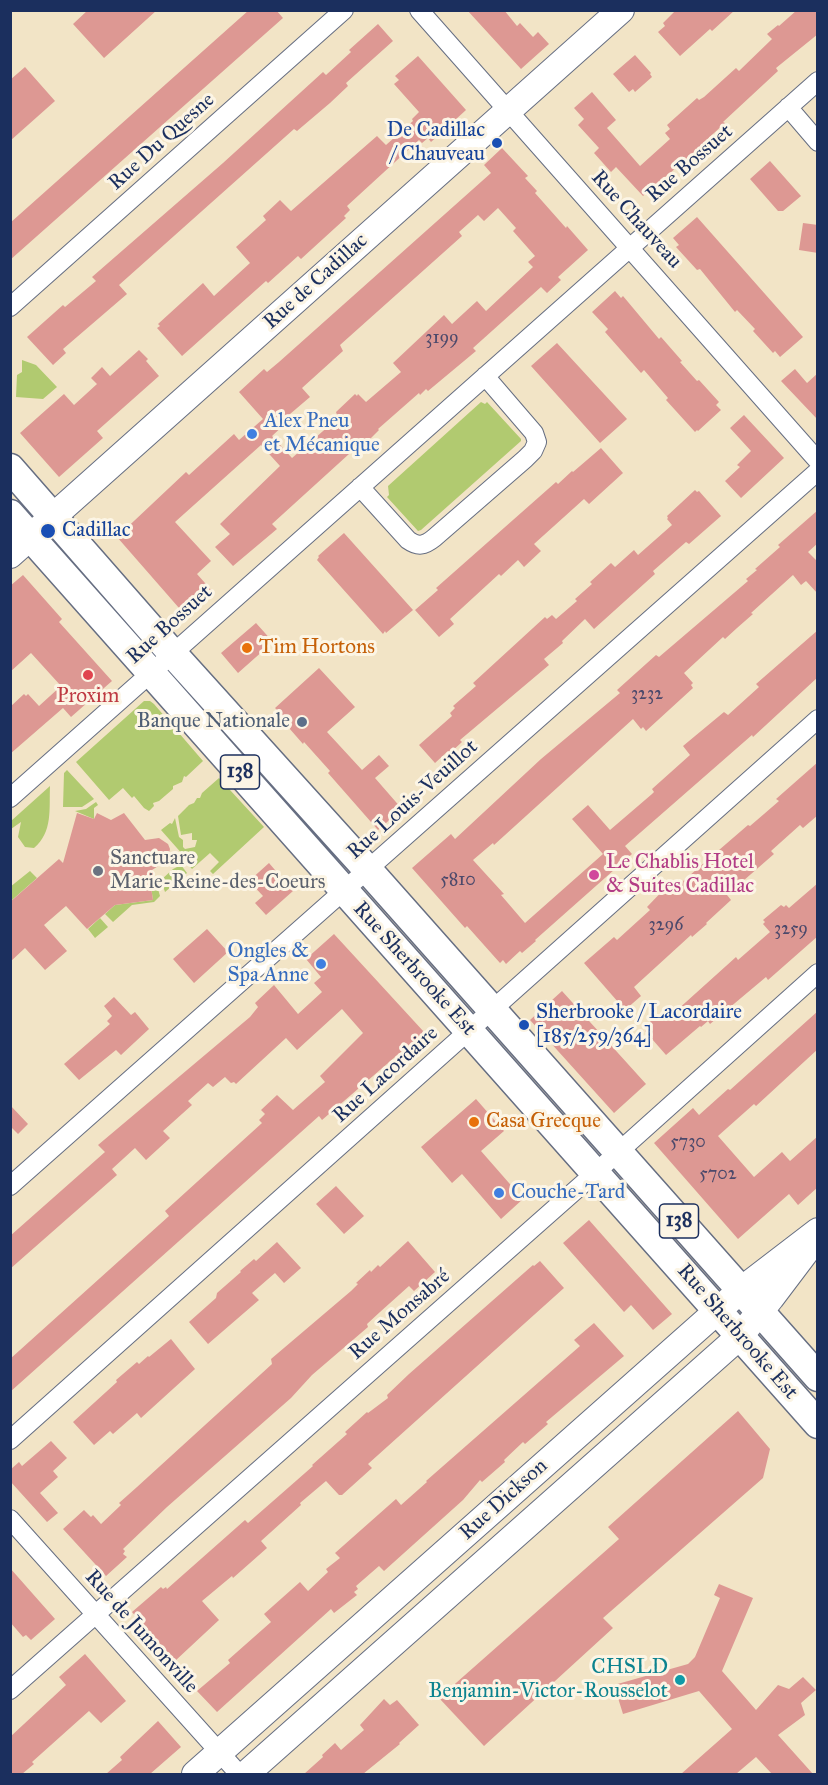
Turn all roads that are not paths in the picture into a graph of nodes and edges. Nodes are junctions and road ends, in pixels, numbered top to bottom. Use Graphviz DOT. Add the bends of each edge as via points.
graph roads {
  1 [pos="344,10"];
  2 [pos="419,10"];
  3 [pos="621,10"];
  4 [pos="818,81"];
  5 [pos="788,107"];
  6 [pos="508,110"];
  7 [pos="818,142"];
  8 [pos="630,247"];
  9 [pos="10,307"];
  10 [pos="485,376"];
  11 [pos="818,461"];
  12 [pos="10,468"];
  13 [pos="818,471"];
  14 [pos="360,487"];
  15 [pos="10,514"];
  16 [pos="54,516"];
  17 [pos="20,546"];
  18 [pos="172,653"];
  19 [pos="151,672"];
  20 [pos="818,719"];
  21 [pos="10,798"];
  22 [pos="368,870"];
  23 [pos="344,891"];
  24 [pos="818,973"];
  25 [pos="491,1010"];
  26 [pos="469,1031"];
  27 [pos="617,1152"];
  28 [pos="595,1173"];
  29 [pos="10,1186"];
  30 [pos="818,1231"];
  31 [pos="818,1236"];
  32 [pos="741,1290"];
  33 [pos="718,1310"];
  34 [pos="760,1312"];
  35 [pos="740,1336"];
  36 [pos="818,1377"];
  37 [pos="818,1424"];
  38 [pos="10,1440"];
  39 [pos="10,1519"];
  40 [pos="95,1615"];
  41 [pos="10,1690"];
  42 [pos="219,1752"];
  43 [pos="195,1774"];
  44 [pos="239,1774"];
  45 [pos="246,1774"];
  1 -- 9 [label="street, Rue Du Quesne"];
  2 -- 6 [label="street, Rue Chauveau"];
  3 -- 6 [label="main road, Rue de Cadillac"];
  4 -- 5 [label="street, Rue Bossuet"];
  5 -- 7 [label="street"];
  5 -- 8 [label="street, Rue Bossuet"];
  6 -- 8 [label="street, Rue Chauveau"];
  6 -- 16 [label="main road, Rue de Cadillac"];
  8 -- 10 [label="street, Rue Bossuet"];
  8 -- 11 [label="street, Rue Chauveau"];
  10 -- 14 [label="street, Rue Bossuet"];
  10 -- 14 [label="street" via="534,433 537,442 525,459 421,546 408,540"];
  12 -- 16 [label="main road, Rue Sherbrooke Est / 138"];
  13 -- 22 [label="street, Rue Louis-Veuillot"];
  14 -- 18 [label="street, Rue Bossuet"];
  15 -- 17 [label="main road, Rue Sherbrooke Est / 138"];
  16 -- 17 [label="main road, Rue de Cadillac"];
  16 -- 18 [label="main road, Rue Sherbrooke Est / 138"];
  17 -- 19 [label="main road, Rue Sherbrooke Est / 138"];
  18 -- 19 [label="street, Rue Bossuet"];
  18 -- 22 [label="main road, Rue Sherbrooke Est / 138"];
  19 -- 21 [label="street, Rue Bossuet"];
  19 -- 23 [label="main road, Rue Sherbrooke Est / 138"];
  20 -- 25 [label="street, Rue Lacordaire"];
  22 -- 23 [label="street, Rue Louis-Veuillot"];
  22 -- 25 [label="main road, Rue Sherbrooke Est / 138"];
  23 -- 26 [label="main road, Rue Sherbrooke Est / 138"];
  23 -- 29 [label="street, Rue Louis-Veuillot"];
  24 -- 27 [label="street, Rue Monsabré"];
  25 -- 26 [label="street, Rue Lacordaire"];
  25 -- 27 [label="main road, Rue Sherbrooke Est / 138"];
  26 -- 28 [label="main road, Rue Sherbrooke Est / 138"];
  26 -- 38 [label="street, Rue Lacordaire"];
  27 -- 28 [label="street, Rue Monsabré"];
  27 -- 32 [label="main road, Rue Sherbrooke Est / 138"];
  28 -- 33 [label="main road, Rue Sherbrooke Est / 138"];
  28 -- 40 [label="street, Rue Monsabré"];
  30 -- 32 [label="main road, Rue Dickson"];
  31 -- 34 [label="main road, Rue Dickson"];
  32 -- 33 [label="main road, Rue Dickson"];
  32 -- 34 [label="main road, Rue Sherbrooke Est / 138"];
  33 -- 35 [label="main road, Rue Sherbrooke Est / 138"];
  33 -- 42 [label="main road, Rue Dickson"];
  34 -- 35 [label="main road, Rue Dickson"];
  34 -- 36 [label="main road, Rue Sherbrooke Est / 138"];
  35 -- 37 [label="main road, Rue Sherbrooke Est / 138"];
  35 -- 45 [label="main road, Rue Dickson"];
  39 -- 40 [label="street, Rue de Jumonville"];
  40 -- 41 [label="street, Rue Monsabré"];
  40 -- 42 [label="street, Rue de Jumonville"];
  42 -- 43 [label="main road, Rue Dickson"];
  42 -- 44 [label="street, Rue de Jumonville"];
}
